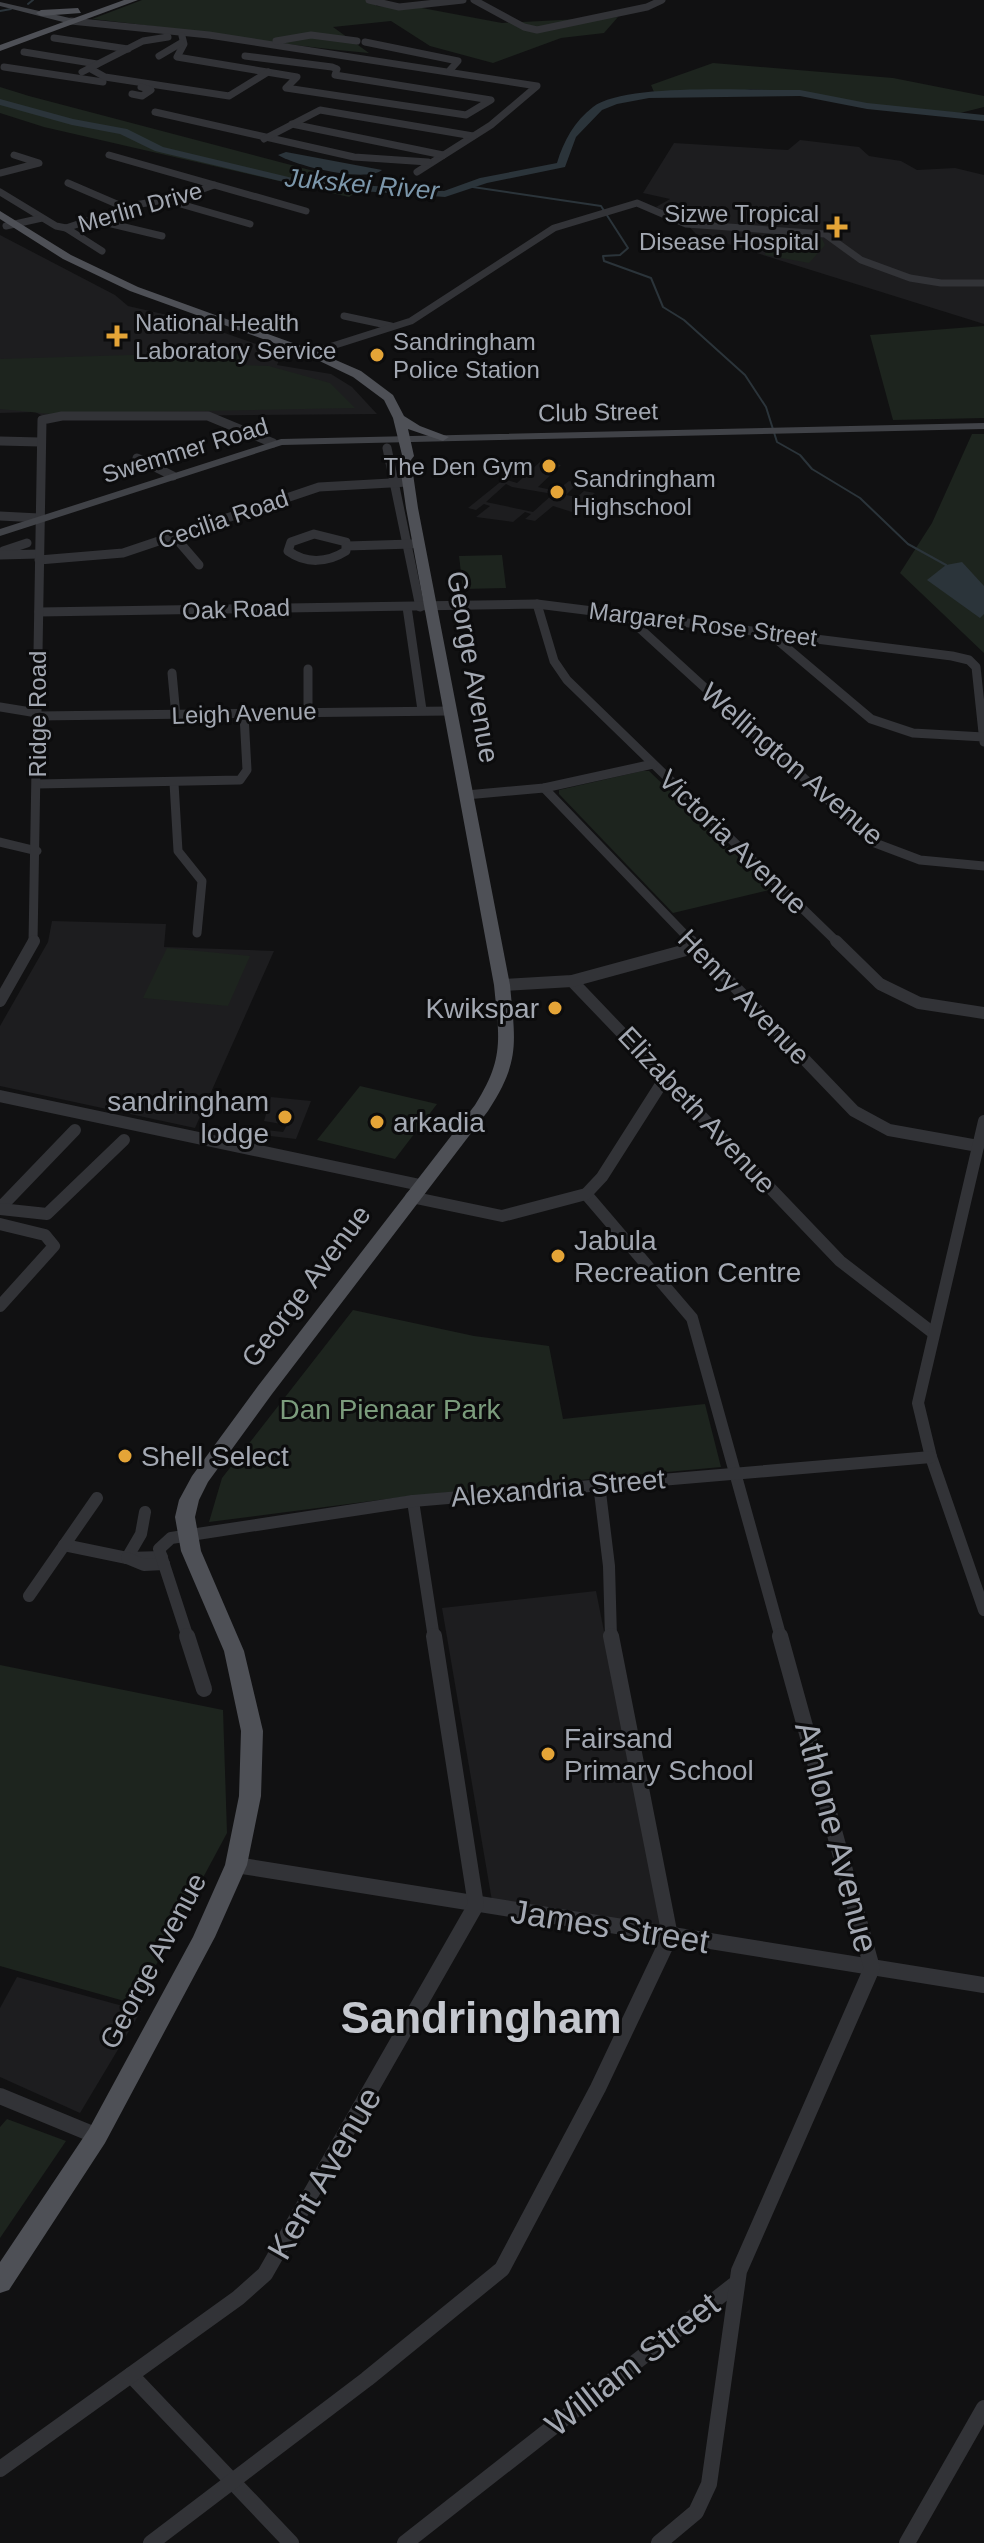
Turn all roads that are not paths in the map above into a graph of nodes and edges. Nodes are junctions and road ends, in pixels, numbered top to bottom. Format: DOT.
graph roads {
  1 [pos="112,0"];
  2 [pos="133,0"];
  3 [pos="369,0"];
  4 [pos="463,0"];
  5 [pos="474,0"];
  6 [pos="662,0"];
  7 [pos="0,4"];
  8 [pos="81,11"];
  9 [pos="41,13"];
  10 [pos="59,22"];
  11 [pos="79,23"];
  12 [pos="179,35"];
  13 [pos="0,38"];
  14 [pos="54,38"];
  15 [pos="269,43"];
  16 [pos="0,48"];
  17 [pos="128,49"];
  18 [pos="24,52"];
  19 [pos="159,56"];
  20 [pos="245,56"];
  21 [pos="254,56"];
  22 [pos="97,64"];
  23 [pos="4,67"];
  24 [pos="89,68"];
  25 [pos="450,70"];
  26 [pos="268,72"];
  27 [pos="72,77"];
  28 [pos="501,78"];
  29 [pos="132,94"];
  30 [pos="476,95"];
  31 [pos="155,112"];
  32 [pos="292,124"];
  33 [pos="473,136"];
  34 [pos="264,139"];
  35 [pos="14,155"];
  36 [pos="109,155"];
  37 [pos="443,155"];
  38 [pos="428,162"];
  39 [pos="417,172"];
  40 [pos="0,173"];
  41 [pos="68,183"];
  42 [pos="214,185"];
  43 [pos="0,192"];
  44 [pos="167,200"];
  45 [pos="126,208"];
  46 [pos="306,211"];
  47 [pos="41,216"];
  48 [pos="95,220"];
  49 [pos="6,222"];
  50 [pos="250,224"];
  51 [pos="66,228"];
  52 [pos="162,236"];
  53 [pos="102,251"];
  54 [pos="984,283"];
  55 [pos="344,316"];
  56 [pos="394,326"];
  57 [pos="307,354"];
  58 [pos="399,418"];
  59 [pos="984,426"];
  60 [pos="440,437"];
  61 [pos="0,441"];
  62 [pos="40,442"];
  63 [pos="273,443"];
  64 [pos="400,446"];
  65 [pos="137,458"];
  66 [pos="173,476"];
  67 [pos="401,482"];
  68 [pos="0,516"];
  69 [pos="39,519"];
  70 [pos="0,533"];
  71 [pos="174,536"];
  72 [pos="27,543"];
  73 [pos="413,544"];
  74 [pos="347,546"];
  75 [pos="0,554"];
  76 [pos="39,557"];
  77 [pos="199,565"];
  78 [pos="537,604"];
  79 [pos="407,607"];
  80 [pos="426,607"];
  81 [pos="39,612"];
  82 [pos="624,614"];
  83 [pos="768,632"];
  84 [pos="308,669"];
  85 [pos="172,673"];
  86 [pos="0,707"];
  87 [pos="422,710"];
  88 [pos="308,711"];
  89 [pos="450,711"];
  90 [pos="37,715"];
  91 [pos="244,715"];
  92 [pos="176,716"];
  93 [pos="984,740"];
  94 [pos="653,764"];
  95 [pos="174,783"];
  96 [pos="37,784"];
  97 [pos="544,788"];
  98 [pos="466,795"];
  99 [pos="0,842"];
  100 [pos="37,851"];
  101 [pos="984,866"];
  102 [pos="197,933"];
  103 [pos="697,947"];
  104 [pos="572,981"];
  105 [pos="502,985"];
  106 [pos="0,1001"];
  107 [pos="984,1013"];
  108 [pos="665,1078"];
  109 [pos="0,1096"];
  110 [pos="984,1121"];
  111 [pos="75,1130"];
  112 [pos="124,1140"];
  113 [pos="978,1146"];
  114 [pos="416,1191"];
  115 [pos="586,1194"];
  116 [pos="0,1209"];
  117 [pos="0,1224"];
  118 [pos="0,1306"];
  119 [pos="932,1332"];
  120 [pos="931,1457"];
  121 [pos="738,1473"];
  122 [pos="599,1484"];
  123 [pos="97,1498"];
  124 [pos="413,1501"];
  125 [pos="145,1512"];
  126 [pos="187,1536"];
  127 [pos="64,1545"];
  128 [pos="127,1558"];
  129 [pos="163,1561"];
  130 [pos="29,1596"];
  131 [pos="984,1610"];
  132 [pos="204,1689"];
  133 [pos="236,1865"];
  134 [pos="476,1905"];
  135 [pos="670,1936"];
  136 [pos="872,1968"];
  137 [pos="984,1985"];
  138 [pos="0,2096"];
  139 [pos="96,2131"];
  140 [pos="0,2265"];
  141 [pos="0,2283"];
  142 [pos="734,2285"];
  143 [pos="131,2375"];
  144 [pos="984,2408"];
  145 [pos="0,2469"];
  146 [pos="233,2482"];
  147 [pos="914,2541"];
  148 [pos="151,2543"];
  149 [pos="291,2543"];
  150 [pos="405,2543"];
  151 [pos="659,2543"];
  1 -- 8 [label="main road"];
  2 -- 11 [label="main road"];
  3 -- 4 [label="street"];
  5 -- 6 [label="street"];
  7 -- 9 [label="main road"];
  8 -- 9 [label="main road"];
  8 -- 10 [label="main road"];
  9 -- 10 [label="main road"];
  10 -- 11 [label="main road"];
  10 -- 13 [label="main road"];
  10 -- 16 [label="main road"];
  11 -- 12 [label="street"];
  12 -- 15 [label="street"];
  12 -- 17 [label="street"];
  12 -- 19 [label="street"];
  12 -- 26 [label="street"];
  14 -- 17 [label="street"];
  15 -- 21 [label="street"];
  15 -- 25 [label="street"];
  15 -- 25 [label="street"];
  17 -- 22 [label="street"];
  18 -- 22 [label="street"];
  20 -- 21 [label="street"];
  21 -- 30 [label="street"];
  22 -- 24 [label="street"];
  23 -- 27 [label="street"];
  24 -- 26 [label="street"];
  24 -- 27 [label="street"];
  25 -- 28 [label="street"];
  26 -- 30 [label="street"];
  27 -- 29 [label="street"];
  28 -- 30 [label="street"];
  28 -- 33 [label="street"];
  31 -- 34 [label="street"];
  32 -- 33 [label="street"];
  32 -- 34 [label="street"];
  32 -- 37 [label="street"];
  33 -- 37 [label="street"];
  34 -- 38 [label="street"];
  35 -- 40 [label="street"];
  36 -- 42 [label="street"];
  37 -- 38 [label="street"];
  38 -- 39 [label="street"];
  41 -- 45 [label="street"];
  42 -- 44 [label="street, Merlin Drive"];
  42 -- 46 [label="street"];
  43 -- 47 [label="street"];
  44 -- 45 [label="street, Merlin Drive"];
  44 -- 50 [label="street"];
  45 -- 48 [label="street, Merlin Drive"];
  47 -- 49 [label="street"];
  47 -- 51 [label="street"];
  48 -- 51 [label="street, Merlin Drive"];
  48 -- 52 [label="street"];
  49 -- 57 [label="main road"];
  51 -- 53 [label="street"];
  54 -- 56 [label="street"];
  55 -- 56 [label="street"];
  56 -- 57 [label="street"];
  57 -- 58 [label="main road"];
  57 -- 64 [label="main road"];
  58 -- 60 [label="main road"];
  58 -- 64 [label="main road"];
  59 -- 60 [label="main road, Club Street"];
  60 -- 64 [label="main road"];
  61 -- 62 [label="street"];
  62 -- 63 [label="street, Ridge Road"];
  62 -- 69 [label="street, Ridge Road"];
  63 -- 64 [label="main road, Swemmer Road"];
  63 -- 66 [label="main road, Swemmer Road"];
  64 -- 67 [label="main road, George Avenue"];
  65 -- 66 [label="street"];
  66 -- 69 [label="main road, Swemmer Road"];
  67 -- 71 [label="street, Cecilia Road"];
  67 -- 73 [label="main road, George Avenue"];
  68 -- 69 [label="street, Swemmer Road"];
  69 -- 70 [label="main road"];
  69 -- 76 [label="street, Ridge Road"];
  71 -- 76 [label="street, Cecilia Road"];
  71 -- 77 [label="street"];
  72 -- 75 [label="street"];
  73 -- 74 [label="street"];
  73 -- 80 [label="main road, George Avenue"];
  74 -- 74 [label="street"];
  75 -- 76 [label="street, Cecilia Road"];
  76 -- 81 [label="street, Ridge Road"];
  78 -- 80 [label="street, Margaret Rose Street"];
  78 -- 82 [label="street, Margaret Rose Street"];
  78 -- 94 [label="street, Victoria Avenue"];
  79 -- 80 [label="street, Oak Road"];
  79 -- 81 [label="street, Oak Road"];
  79 -- 87 [label="street, George Avenue"];
  80 -- 89 [label="main road, George Avenue"];
  81 -- 90 [label="street, Ridge Road"];
  82 -- 83 [label="street, Margaret Rose Street"];
  82 -- 101 [label="street, Wellington Avenue"];
  83 -- 93 [label="street"];
  83 -- 93 [label="street, Margaret Rose Street"];
  84 -- 88 [label="street"];
  85 -- 92 [label="street"];
  86 -- 90 [label="street, Leigh Avenue"];
  87 -- 88 [label="street, Leigh Avenue"];
  87 -- 89 [label="street, Leigh Avenue"];
  88 -- 91 [label="street, Leigh Avenue"];
  89 -- 98 [label="main road, George Avenue"];
  90 -- 92 [label="street, Leigh Avenue"];
  90 -- 96 [label="street, Ridge Road"];
  91 -- 92 [label="street, Leigh Avenue"];
  91 -- 95 [label="street"];
  94 -- 97 [label="street"];
  94 -- 107 [label="street, Victoria Avenue"];
  95 -- 96 [label="street"];
  95 -- 102 [label="street"];
  96 -- 100 [label="street, Ridge Road"];
  97 -- 98 [label="street"];
  97 -- 103 [label="street, Henry Avenue"];
  98 -- 105 [label="main road, George Avenue"];
  99 -- 100 [label="street"];
  100 -- 106 [label="street, Ridge Road"];
  103 -- 104 [label="street"];
  103 -- 113 [label="street, Henry Avenue"];
  104 -- 105 [label="street"];
  104 -- 108 [label="street, Elizabeth Avenue"];
  105 -- 114 [label="main road, George Avenue"];
  108 -- 115 [label="street"];
  108 -- 119 [label="street, Elizabeth Avenue"];
  109 -- 114 [label="street"];
  110 -- 113 [label="street"];
  111 -- 116 [label="street"];
  112 -- 116 [label="street"];
  113 -- 119 [label="street"];
  114 -- 115 [label="street"];
  114 -- 126 [label="main road, George Avenue"];
  115 -- 121 [label="street, Athlone Avenue"];
  117 -- 118 [label="street"];
  119 -- 120 [label="street"];
  120 -- 121 [label="street, Alexandria Street"];
  120 -- 131 [label="street"];
  121 -- 122 [label="street, Alexandria Street"];
  121 -- 136 [label="street, Athlone Avenue"];
  122 -- 124 [label="street, Alexandria Street"];
  122 -- 135 [label="street"];
  123 -- 127 [label="street"];
  124 -- 126 [label="street, Alexandria Street"];
  124 -- 134 [label="street"];
  125 -- 128 [label="street"];
  126 -- 129 [label="street"];
  126 -- 133 [label="main road, George Avenue"];
  127 -- 128 [label="street"];
  127 -- 130 [label="street"];
  128 -- 129 [label="street"];
  129 -- 132 [label="street"];
  133 -- 134 [label="street, James Street"];
  133 -- 139 [label="main road, George Avenue"];
  134 -- 135 [label="street, James Street"];
  134 -- 143 [label="street, Kent Avenue"];
  135 -- 136 [label="street, James Street"];
  135 -- 146 [label="street"];
  136 -- 137 [label="street, James Street"];
  136 -- 142 [label="street, Athlone Avenue"];
  138 -- 139 [label="street"];
  139 -- 140 [label="main road, George Avenue"];
  139 -- 141 [label="main road, George Avenue"];
  142 -- 150 [label="street, William Street"];
  142 -- 151 [label="street, Athlone Avenue"];
  143 -- 145 [label="street, Kent Avenue"];
  143 -- 146 [label="street"];
  144 -- 147 [label="street"];
  146 -- 148 [label="street"];
  146 -- 149 [label="street"];
}
